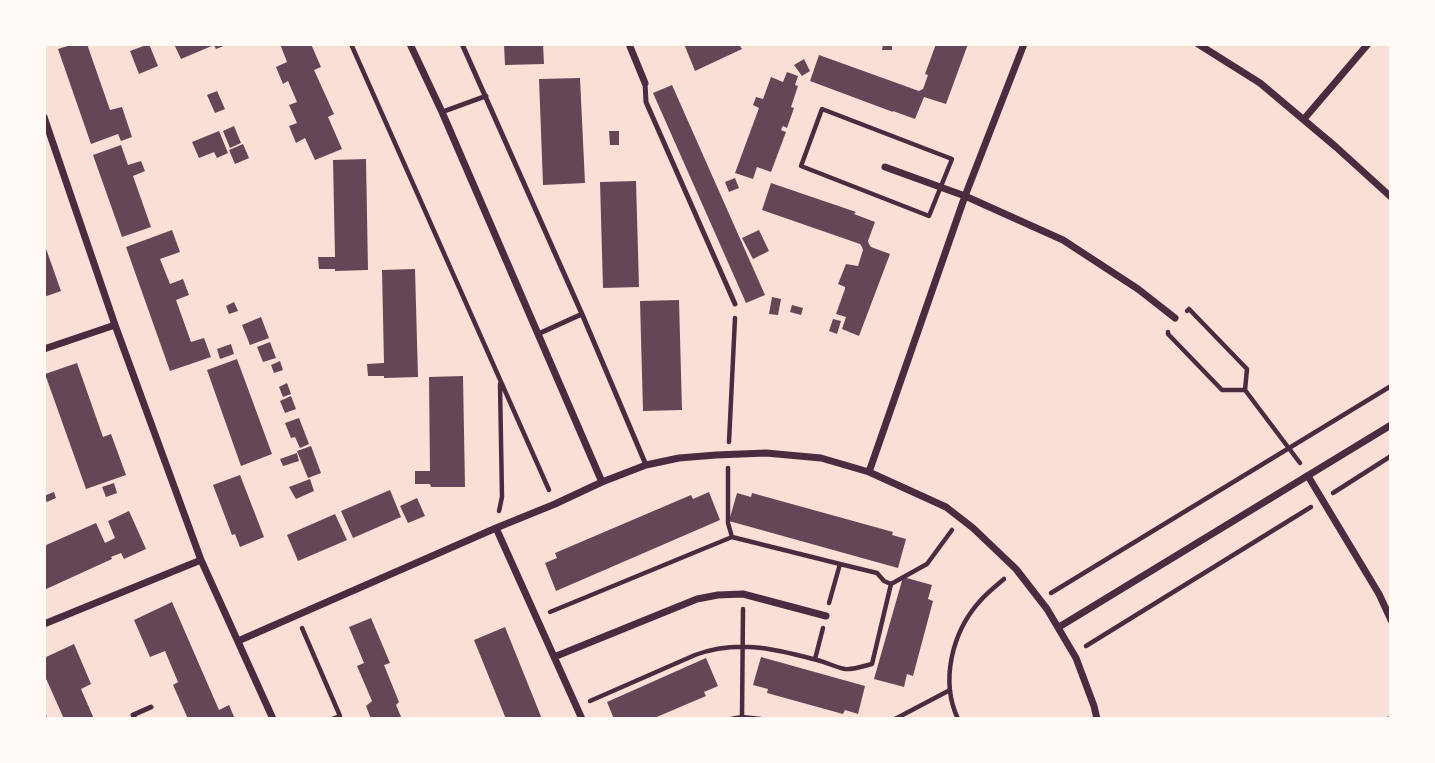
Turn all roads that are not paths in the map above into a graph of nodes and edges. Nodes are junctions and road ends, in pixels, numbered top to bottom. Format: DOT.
graph roads {
  1 [pos="410,44"];
  2 [pos="462,44"];
  3 [pos="629,44"];
  4 [pos="1024,44"];
  5 [pos="1198,44"];
  6 [pos="1368,44"];
  7 [pos="645,83"];
  8 [pos="486,96"];
  9 [pos="442,112"];
  10 [pos="44,117"];
  11 [pos="1304,120"];
  12 [pos="885,167"];
  13 [pos="965,196"];
  14 [pos="1391,197"];
  15 [pos="735,304"];
  16 [pos="582,314"];
  17 [pos="1175,318"];
  18 [pos="116,325"];
  19 [pos="538,334"];
  20 [pos="44,349"];
  21 [pos="1391,425"];
  22 [pos="646,465"];
  23 [pos="869,472"];
  24 [pos="1308,475"];
  25 [pos="601,482"];
  26 [pos="496,528"];
  27 [pos="201,560"];
  28 [pos="826,616"];
  29 [pos="1391,620"];
  30 [pos="44,624"];
  31 [pos="1059,627"];
  32 [pos="238,641"];
  33 [pos="554,657"];
  34 [pos="151,707"];
  35 [pos="135,719"];
  36 [pos="272,719"];
  37 [pos="582,719"];
  38 [pos="1097,719"];
  1 -- 9 [label="street"];
  2 -- 8 [label="lane"];
  3 -- 7 [label="street"];
  4 -- 13 [label="street"];
  5 -- 11 [label="street"];
  6 -- 11 [label="street"];
  7 -- 15 [label="lane"];
  8 -- 9 [label="lane"];
  8 -- 16 [label="lane"];
  9 -- 19 [label="street"];
  10 -- 18 [label="street"];
  11 -- 14 [label="street"];
  12 -- 13 [label="street"];
  13 -- 17 [label="street"];
  13 -- 23 [label="street"];
  16 -- 19 [label="lane"];
  16 -- 22 [label="lane"];
  18 -- 20 [label="street"];
  18 -- 27 [label="street"];
  19 -- 25 [label="street"];
  21 -- 24 [label="street"];
  22 -- 23 [label="street"];
  22 -- 25 [label="street"];
  23 -- 31 [label="street"];
  24 -- 29 [label="street"];
  24 -- 31 [label="street"];
  25 -- 26 [label="street"];
  26 -- 32 [label="street"];
  26 -- 33 [label="street"];
  27 -- 30 [label="street"];
  27 -- 32 [label="street"];
  28 -- 33 [label="street"];
  31 -- 38 [label="street"];
  32 -- 36 [label="street"];
  33 -- 37 [label="street"];
  34 -- 35 [label="lane"];
}
